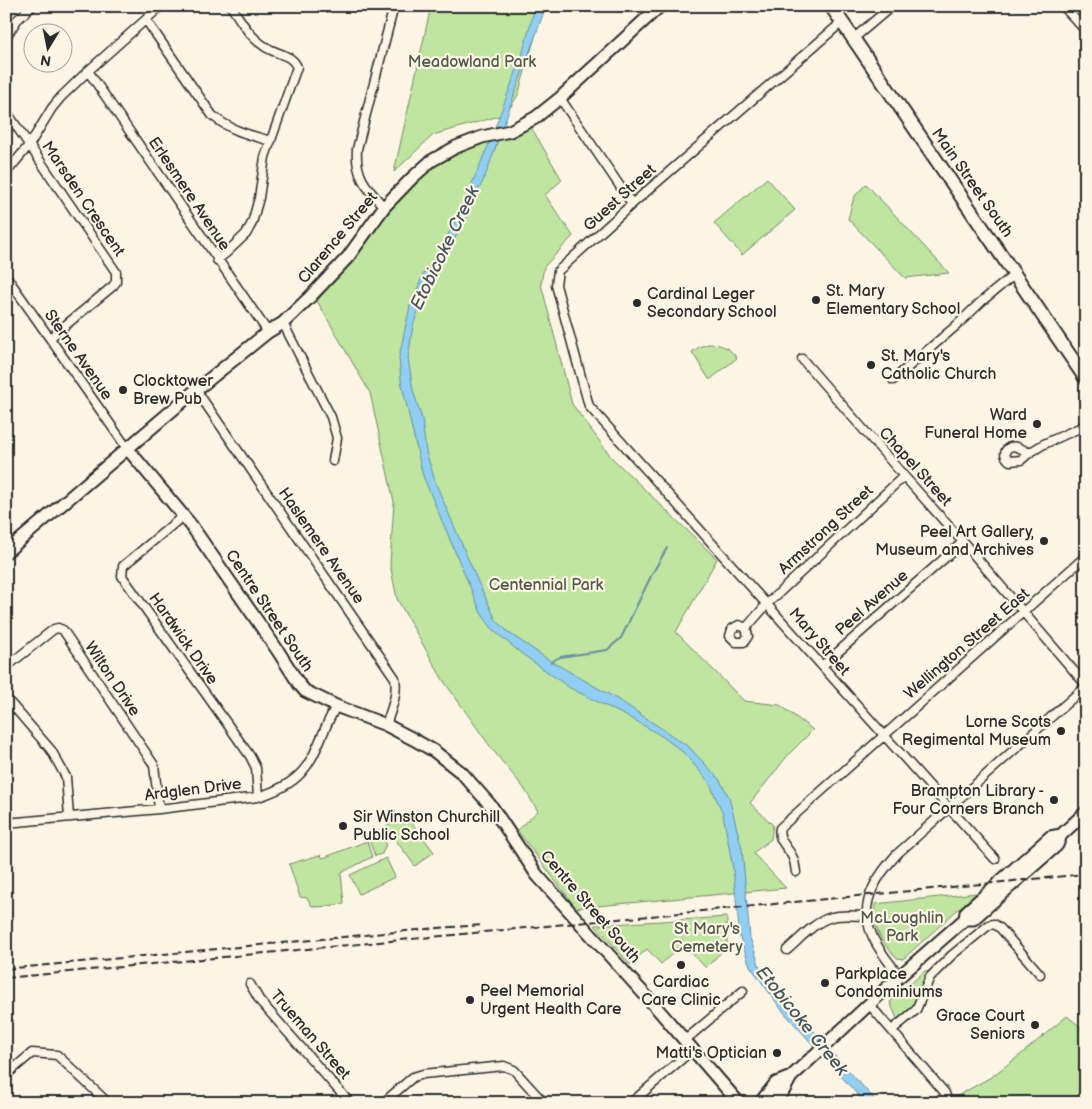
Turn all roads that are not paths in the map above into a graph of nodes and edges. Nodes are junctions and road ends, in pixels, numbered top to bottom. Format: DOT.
graph roads {
  1 [pos="32,6"];
  2 [pos="162,6"];
  3 [pos="231,6"];
  4 [pos="394,6"];
  5 [pos="660,6"];
  6 [pos="832,6"];
  7 [pos="892,6"];
  8 [pos="1064,6"];
  9 [pos="146,20"];
  10 [pos="842,22"];
  11 [pos="1086,32"];
  12 [pos="6,37"];
  13 [pos="854,39"];
  14 [pos="88,71"];
  15 [pos="560,98"];
  16 [pos="6,111"];
  17 [pos="271,141"];
  18 [pos="30,144"];
  19 [pos="6,173"];
  20 [pos="632,204"];
  21 [pos="384,207"];
  22 [pos="217,260"];
  23 [pos="1016,274"];
  24 [pos="6,276"];
  25 [pos="283,323"];
  26 [pos="268,332"];
  27 [pos="50,338"];
  28 [pos="802,359"];
  29 [pos="1086,379"];
  30 [pos="893,380"];
  31 [pos="196,390"];
  32 [pos="1086,425"];
  33 [pos="622,443"];
  34 [pos="127,448"];
  35 [pos="1029,452"];
  36 [pos="334,461"];
  37 [pos="904,476"];
  38 [pos="183,516"];
  39 [pos="963,542"];
  40 [pos="6,552"];
  41 [pos="1086,556"];
  42 [pos="767,604"];
  43 [pos="1024,612"];
  44 [pos="746,628"];
  45 [pos="822,666"];
  46 [pos="6,667"];
  47 [pos="1086,686"];
  48 [pos="6,698"];
  49 [pos="336,706"];
  50 [pos="386,725"];
  51 [pos="883,736"];
  52 [pos="258,797"];
  53 [pos="159,808"];
  54 [pos="949,809"];
  55 [pos="1086,812"];
  56 [pos="68,817"];
  57 [pos="6,823"];
  58 [pos="995,860"];
  59 [pos="796,872"];
  60 [pos="867,916"];
  61 [pos="787,950"];
  62 [pos="1040,974"];
  63 [pos="900,976"];
  64 [pos="250,984"];
  65 [pos="743,991"];
  66 [pos="869,1004"];
  67 [pos="892,1030"];
  68 [pos="688,1045"];
  69 [pos="6,1075"];
  70 [pos="791,1077"];
  71 [pos="106,1103"];
  72 [pos="350,1103"];
  73 [pos="383,1103"];
  74 [pos="544,1103"];
  75 [pos="632,1103"];
  76 [pos="739,1103"];
  77 [pos="760,1103"];
  78 [pos="774,1103"];
  79 [pos="948,1103"];
  1 -- 12 [label="street"];
  2 -- 9 [label="street"];
  3 -- 17 [label="street"];
  4 -- 21 [label="street"];
  5 -- 15 [label="street, Clarence Street"];
  6 -- 10 [label="main road, Main Street South"];
  7 -- 13 [label="street"];
  8 -- 11 [label="street"];
  9 -- 14 [label="street"];
  9 -- 17 [label="street"];
  10 -- 13 [label="main road, Main Street South"];
  10 -- 20 [label="street, Guest Street"];
  13 -- 23 [label="main road, Main Street South"];
  14 -- 18 [label="street"];
  14 -- 22 [label="street, Erlesmere Avenue"];
  15 -- 20 [label="street"];
  15 -- 21 [label="street, Clarence Street"];
  16 -- 18 [label="street, Marsden Crescent"];
  17 -- 22 [label="street"];
  18 -- 19 [label="street"];
  18 -- 27 [label="street, Marsden Crescent"];
  20 -- 33 [label="street, Guest Street"];
  21 -- 25 [label="street, Clarence Street"];
  22 -- 26 [label="street, Erlesmere Avenue"];
  23 -- 29 [label="main road, Main Street South"];
  23 -- 30 [label="street"];
  24 -- 27 [label="street, Sterne Avenue"];
  25 -- 26 [label="street, Clarence Street"];
  25 -- 36 [label="street"];
  26 -- 31 [label="street, Clarence Street"];
  27 -- 34 [label="street, Sterne Avenue"];
  28 -- 37 [label="street, Chapel Street"];
  31 -- 34 [label="street, Clarence Street"];
  31 -- 50 [label="street, Haslemere Avenue"];
  32 -- 35 [label="street"];
  33 -- 42 [label="street, Mary Street"];
  34 -- 38 [label="street, Centre Street South"];
  34 -- 40 [label="street, Clarence Street"];
  37 -- 39 [label="street, Chapel Street"];
  37 -- 42 [label="street, Armstrong Street"];
  38 -- 49 [label="street, Centre Street South"];
  38 -- 52 [label="street, Hardwick Drive"];
  39 -- 43 [label="street, Chapel Street"];
  39 -- 45 [label="street, Peel Avenue"];
  41 -- 43 [label="street, Wellington Street East"];
  42 -- 44 [label="street, Armstrong Street"];
  42 -- 45 [label="street, Mary Street"];
  43 -- 47 [label="street, Chapel Street"];
  43 -- 51 [label="street, Wellington Street East"];
  45 -- 51 [label="street, Mary Street"];
  46 -- 53 [label="street, Wilton Drive"];
  47 -- 54 [label="street"];
  48 -- 56 [label="street"];
  49 -- 50 [label="street, Centre Street South"];
  49 -- 52 [label="street, Ardglen Drive"];
  50 -- 68 [label="street, Centre Street South"];
  51 -- 54 [label="street, Mary Street"];
  51 -- 59 [label="street, Wellington Street East"];
  52 -- 53 [label="street, Ardglen Drive"];
  53 -- 56 [label="street, Ardglen Drive"];
  54 -- 58 [label="street, Mary Street"];
  54 -- 60 [label="street"];
  55 -- 63 [label="street"];
  56 -- 57 [label="street, Ardglen Drive"];
  60 -- 61 [label="street"];
  60 -- 63 [label="street"];
  62 -- 67 [label="street"];
  63 -- 66 [label="street"];
  64 -- 72 [label="street, Trueman Street"];
  65 -- 68 [label="street"];
  66 -- 67 [label="street"];
  66 -- 70 [label="street"];
  67 -- 79 [label="street"];
  68 -- 75 [label="street"];
  68 -- 76 [label="street, Centre Street South"];
  69 -- 71 [label="street"];
  70 -- 77 [label="street"];
  70 -- 78 [label="street"];
  73 -- 74 [label="street"];
}
